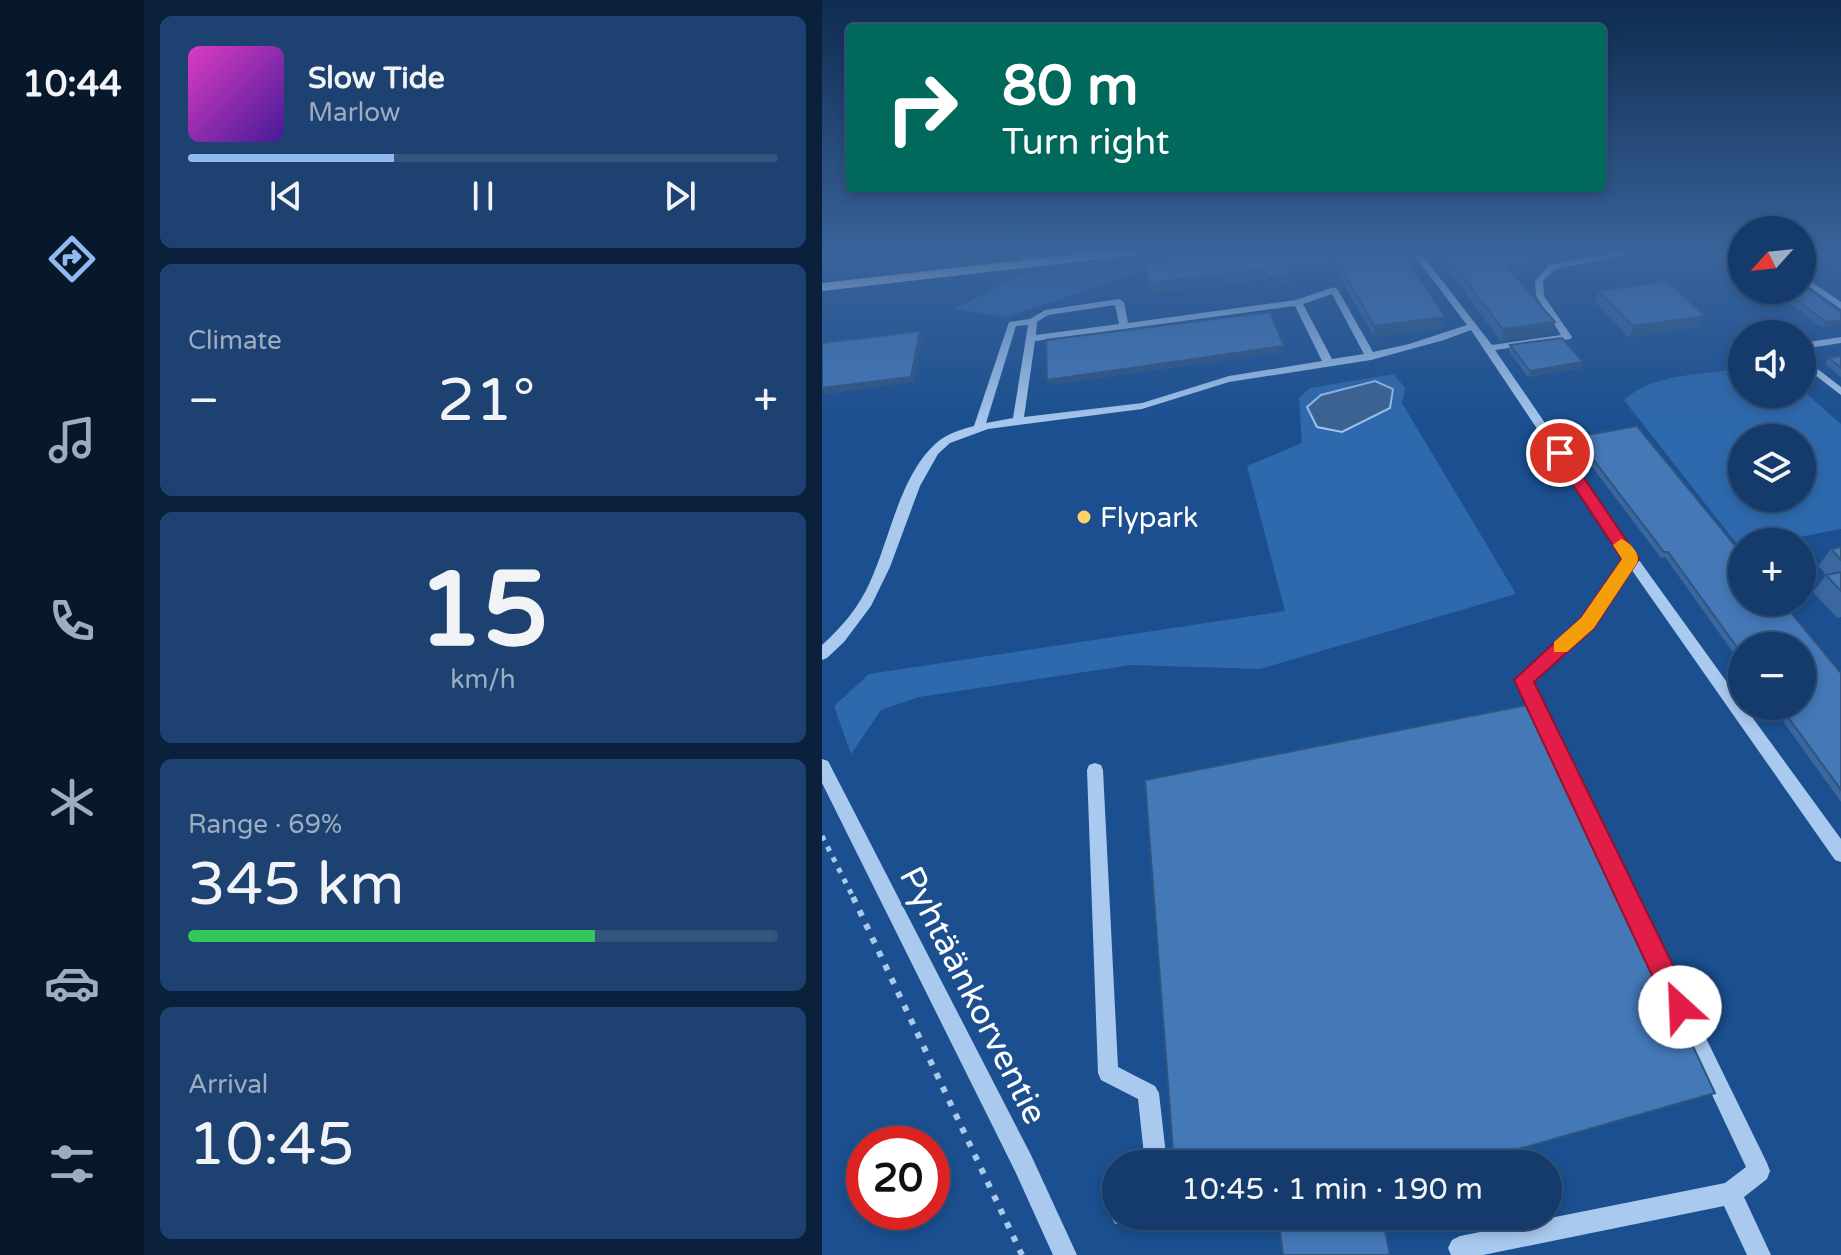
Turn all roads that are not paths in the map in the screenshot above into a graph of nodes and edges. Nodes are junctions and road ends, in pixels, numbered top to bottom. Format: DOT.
graph roads {
  1 [pos="1068,310"];
  2 [pos="1121,310"];
  3 [pos="1248,310"];
  4 [pos="1301,310"];
  5 [pos="1345,310"];
  6 [pos="1458,310"];
  7 [pos="1549,310"];
  8 [pos="1033,321"];
  9 [pos="1124,326"];
  10 [pos="1471,327"];
  11 [pos="1033,338"];
  12 [pos="1841,340"];
  13 [pos="1816,344"];
  14 [pos="1489,348"];
  15 [pos="1371,357"];
  16 [pos="1329,364"];
  17 [pos="1816,371"];
  18 [pos="1841,392"];
  19 [pos="1018,423"];
  20 [pos="979,427"];
  21 [pos="1631,559"];
  22 [pos="822,654"];
  23 [pos="822,766"];
  24 [pos="1095,770"];
  25 [pos="1841,854"];
  26 [pos="1154,1150"];
  27 [pos="1730,1193"];
  28 [pos="1460,1248"];
  29 [pos="1065,1255"];
  30 [pos="1759,1255"];
  1 -- 8 [label="street"];
  2 -- 9 [label="street"];
  3 -- 9 [label="street"];
  4 -- 16 [label="street"];
  5 -- 15 [label="street"];
  6 -- 10 [label="street"];
  7 -- 14 [label="street"];
  8 -- 11 [label="street"];
  8 -- 20 [label="street"];
  9 -- 11 [label="street"];
  10 -- 14 [label="street"];
  10 -- 15 [label="street"];
  11 -- 19 [label="street"];
  12 -- 13 [label="street"];
  14 -- 21 [label="street"];
  15 -- 16 [label="street"];
  16 -- 19 [label="street"];
  17 -- 18 [label="street"];
  19 -- 20 [label="street"];
  20 -- 22 [label="street"];
  21 -- 25 [label="street"];
  21 -- 27 [label="street"];
  23 -- 29 [label="street, Pyhtäänkorventie"];
  24 -- 26 [label="street"];
  27 -- 28 [label="street"];
  27 -- 30 [label="street"];
}
